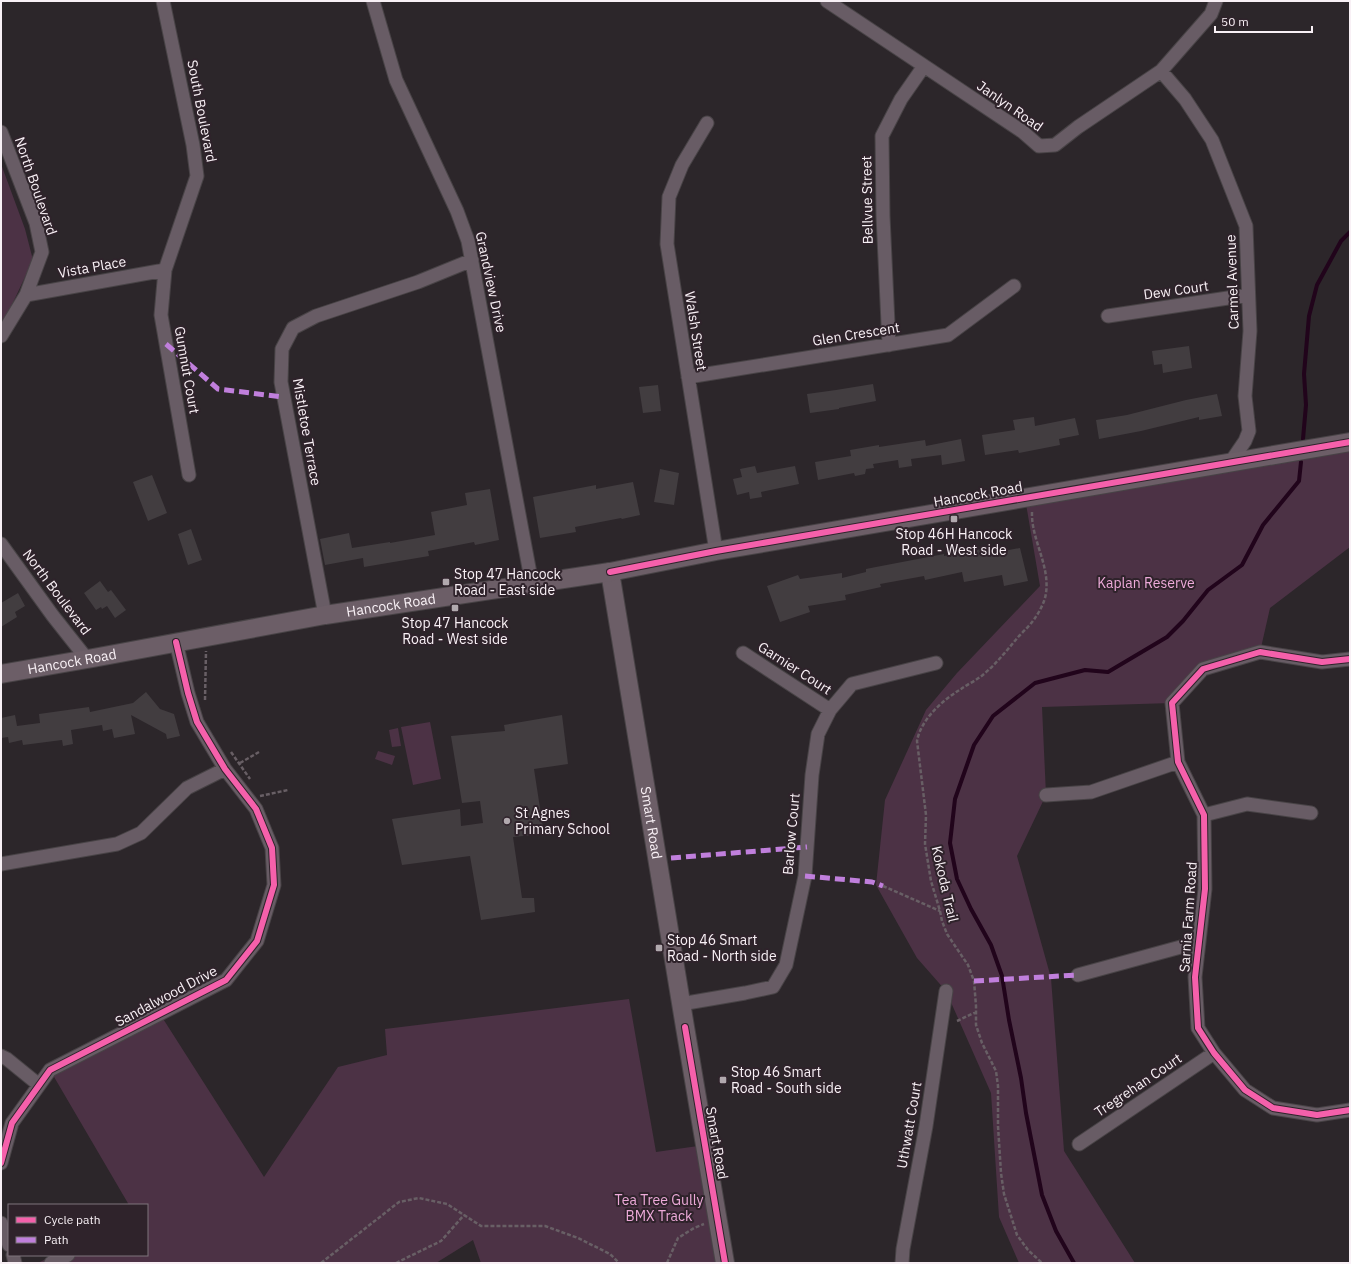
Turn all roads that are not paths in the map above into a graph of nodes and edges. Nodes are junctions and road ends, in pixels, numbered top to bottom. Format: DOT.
graph roads {
  1 [pos="164,1"];
  2 [pos="373,1"];
  3 [pos="827,1"];
  4 [pos="1216,1"];
  5 [pos="924,66"];
  6 [pos="1161,71"];
  7 [pos="707,123"];
  8 [pos="1,132"];
  9 [pos="472,260"];
  10 [pos="164,270"];
  11 [pos="1014,286"];
  12 [pos="26,295"];
  13 [pos="1248,295"];
  14 [pos="1108,316"];
  15 [pos="1,336"];
  16 [pos="889,345"];
  17 [pos="688,377"];
  18 [pos="1350,442"];
  19 [pos="1230,463"];
  20 [pos="189,475"];
  21 [pos="1,544"];
  22 [pos="716,551"];
  23 [pos="610,572"];
  24 [pos="532,584"];
  25 [pos="325,615"];
  26 [pos="176,642"];
  27 [pos="743,654"];
  28 [pos="87,659"];
  29 [pos="1350,659"];
  30 [pos="936,663"];
  31 [pos="1,674"];
  32 [pos="830,710"];
  33 [pos="1178,762"];
  34 [pos="224,769"];
  35 [pos="1046,795"];
  36 [pos="1311,813"];
  37 [pos="1204,814"];
  38 [pos="1,864"];
  39 [pos="1199,942"];
  40 [pos="1078,975"];
  41 [pos="946,991"];
  42 [pos="681,1004"];
  43 [pos="1214,1053"];
  44 [pos="1,1056"];
  45 [pos="39,1085"];
  46 [pos="1350,1110"];
  47 [pos="1079,1144"];
  48 [pos="1,1163"];
  49 [pos="1,1223"];
  50 [pos="8,1242"];
  51 [pos="66,1256"];
  52 [pos="51,1263"];
  53 [pos="725,1263"];
  54 [pos="902,1263"];
  1 -- 10 [label="street, South Boulevard"];
  2 -- 9 [label="street, Grandview Drive"];
  3 -- 5 [label="street, Janlyn Road"];
  4 -- 6 [label="street, Janlyn Road"];
  5 -- 6 [label="street, Janlyn Road"];
  5 -- 16 [label="street, Bellvue Street"];
  6 -- 13 [label="street, Carmel Avenue"];
  7 -- 17 [label="street, Walsh Street"];
  8 -- 12 [label="street, North Boulevard"];
  9 -- 24 [label="street, Grandview Drive"];
  9 -- 25 [label="street, Mistletoe Terrace"];
  10 -- 12 [label="street, Vista Place"];
  10 -- 20 [label="street, Gumnut Court"];
  11 -- 16 [label="street, Glen Crescent"];
  12 -- 15 [label="street, North Boulevard"];
  13 -- 14 [label="street, Dew Court"];
  13 -- 19 [label="street, Carmel Avenue"];
  16 -- 17 [label="street, Glen Crescent"];
  17 -- 22 [label="street, Walsh Street"];
  18 -- 19 [label="main road, Hancock Road"];
  19 -- 22 [label="main road, Hancock Road"];
  21 -- 28 [label="street, North Boulevard"];
  22 -- 23 [label="main road, Hancock Road"];
  23 -- 24 [label="main road, Hancock Road"];
  23 -- 42 [label="main road, Smart Road"];
  24 -- 25 [label="main road, Hancock Road"];
  25 -- 26 [label="main road, Hancock Road"];
  26 -- 28 [label="main road, Hancock Road"];
  26 -- 34 [label="street, Sandalwood Drive"];
  27 -- 32 [label="street, Garnier Court"];
  28 -- 31 [label="main road, Hancock Road"];
  29 -- 33 [label="street, Sarnia Farm Road"];
  30 -- 32 [label="street, Barlow Court"];
  32 -- 42 [label="street, Barlow Court"];
  33 -- 35 [label="street"];
  33 -- 37 [label="street, Sarnia Farm Road"];
  34 -- 38 [label="street"];
  34 -- 45 [label="street, Sandalwood Drive"];
  36 -- 37 [label="street"];
  37 -- 39 [label="street, Sarnia Farm Road"];
  39 -- 40 [label="street"];
  39 -- 43 [label="street, Sarnia Farm Road"];
  41 -- 54 [label="street, Uthwatt Court"];
  42 -- 53 [label="main road, Smart Road"];
  43 -- 46 [label="street, Sarnia Farm Road"];
  43 -- 47 [label="street, Tregrehan Court"];
  44 -- 45 [label="street"];
  45 -- 48 [label="street, Sandalwood Drive"];
  49 -- 50 [label="street"];
  51 -- 52 [label="street"];
}
